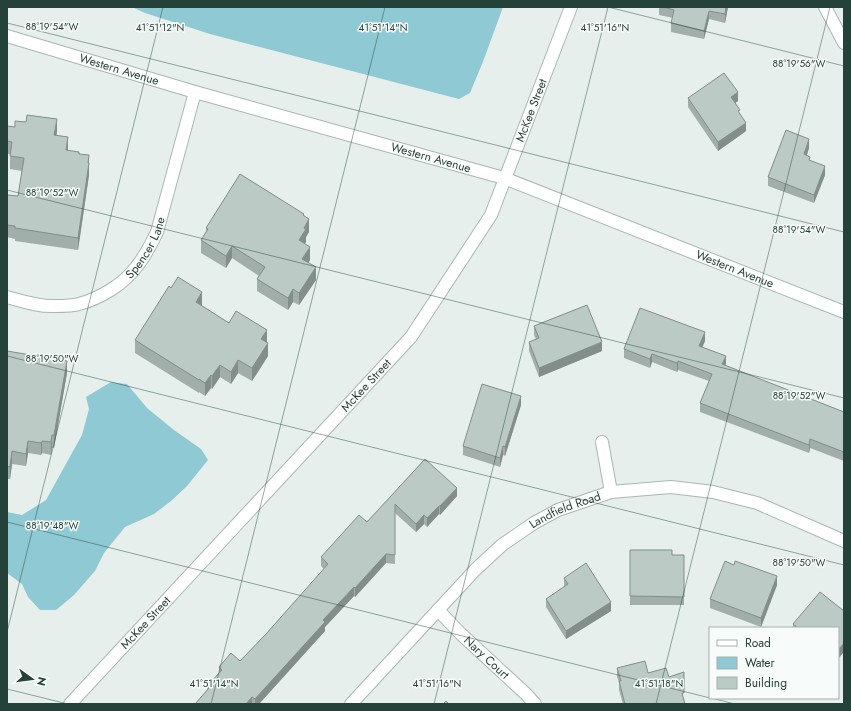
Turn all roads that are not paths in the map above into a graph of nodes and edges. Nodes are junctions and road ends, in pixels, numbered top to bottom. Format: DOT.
graph roads {
  1 [pos="571,7"];
  2 [pos="826,7"];
  3 [pos="7,36"];
  4 [pos="844,43"];
  5 [pos="196,92"];
  6 [pos="504,178"];
  7 [pos="7,297"];
  8 [pos="844,312"];
  9 [pos="602,442"];
  10 [pos="612,492"];
  11 [pos="844,541"];
  12 [pos="438,610"];
  13 [pos="70,704"];
  14 [pos="351,704"];
  15 [pos="535,704"];
  1 -- 6 [label="street, McKee Street"];
  2 -- 4 [label="street"];
  3 -- 5 [label="street, Western Avenue"];
  5 -- 6 [label="street, Western Avenue"];
  5 -- 7 [label="street, Spencer Lane"];
  6 -- 8 [label="street, Western Avenue"];
  6 -- 13 [label="street, McKee Street"];
  9 -- 10 [label="street"];
  10 -- 11 [label="street, Landfield Road"];
  10 -- 12 [label="street, Landfield Road"];
  12 -- 14 [label="street, Landfield Road"];
  12 -- 15 [label="street, Nary Court"];
}
